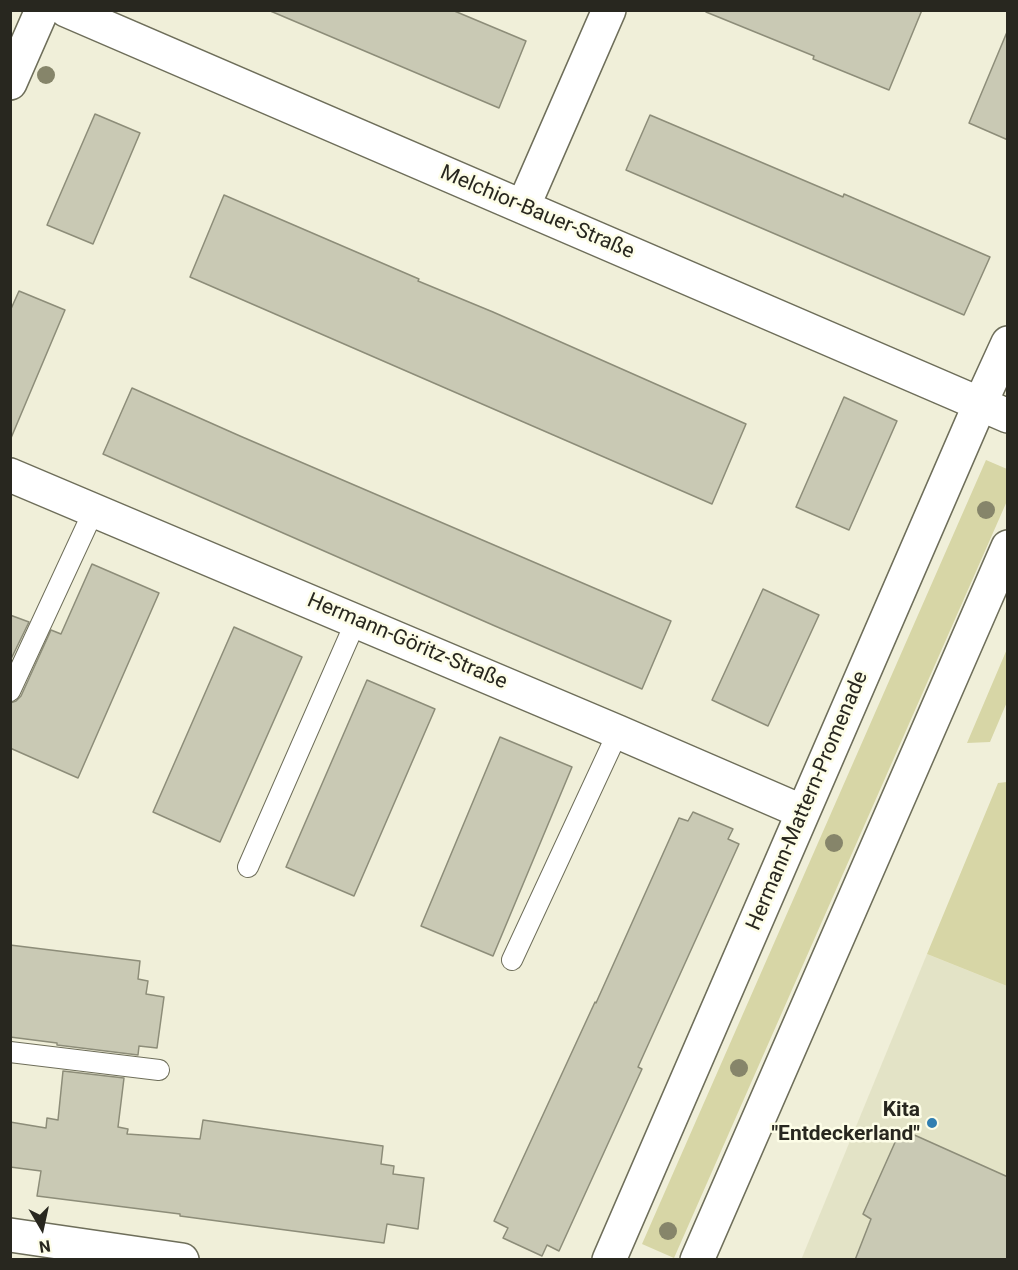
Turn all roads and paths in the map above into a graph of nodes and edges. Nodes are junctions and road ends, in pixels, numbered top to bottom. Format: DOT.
graph roads {
  1 [pos="42,10"];
  2 [pos="66,10"];
  3 [pos="609,10"];
  4 [pos="10,83"];
  5 [pos="523,207"];
  6 [pos="1008,343"];
  7 [pos="994,410"];
  8 [pos="10,475"];
  9 [pos="94,510"];
  10 [pos="1008,547"];
  11 [pos="356,621"];
  12 [pos="10,691"];
  13 [pos="618,732"];
  14 [pos="803,812"];
  15 [pos="248,867"];
  16 [pos="512,960"];
  17 [pos="10,1052"];
  18 [pos="159,1070"];
  19 [pos="10,1235"];
  20 [pos="182,1260"];
  21 [pos="609,1260"];
  22 [pos="697,1260"];
  1 -- 4 [label="street"];
  2 -- 5 [label="street, Melchior-Bauer-Straße"];
  3 -- 5 [label="street"];
  5 -- 7 [label="street, Melchior-Bauer-Straße"];
  6 -- 7 [label="street, Hermann-Mattern-Promenade"];
  7 -- 14 [label="street, Hermann-Mattern-Promenade"];
  8 -- 9 [label="street, Hermann-Göritz-Straße"];
  9 -- 11 [label="street, Hermann-Göritz-Straße"];
  9 -- 12 [label="lane"];
  10 -- 22 [label="street"];
  11 -- 13 [label="street, Hermann-Göritz-Straße"];
  11 -- 15 [label="lane"];
  13 -- 14 [label="street, Hermann-Göritz-Straße"];
  13 -- 16 [label="lane"];
  14 -- 21 [label="street, Hermann-Mattern-Promenade"];
  17 -- 18 [label="lane"];
  19 -- 20 [label="street"];
}
